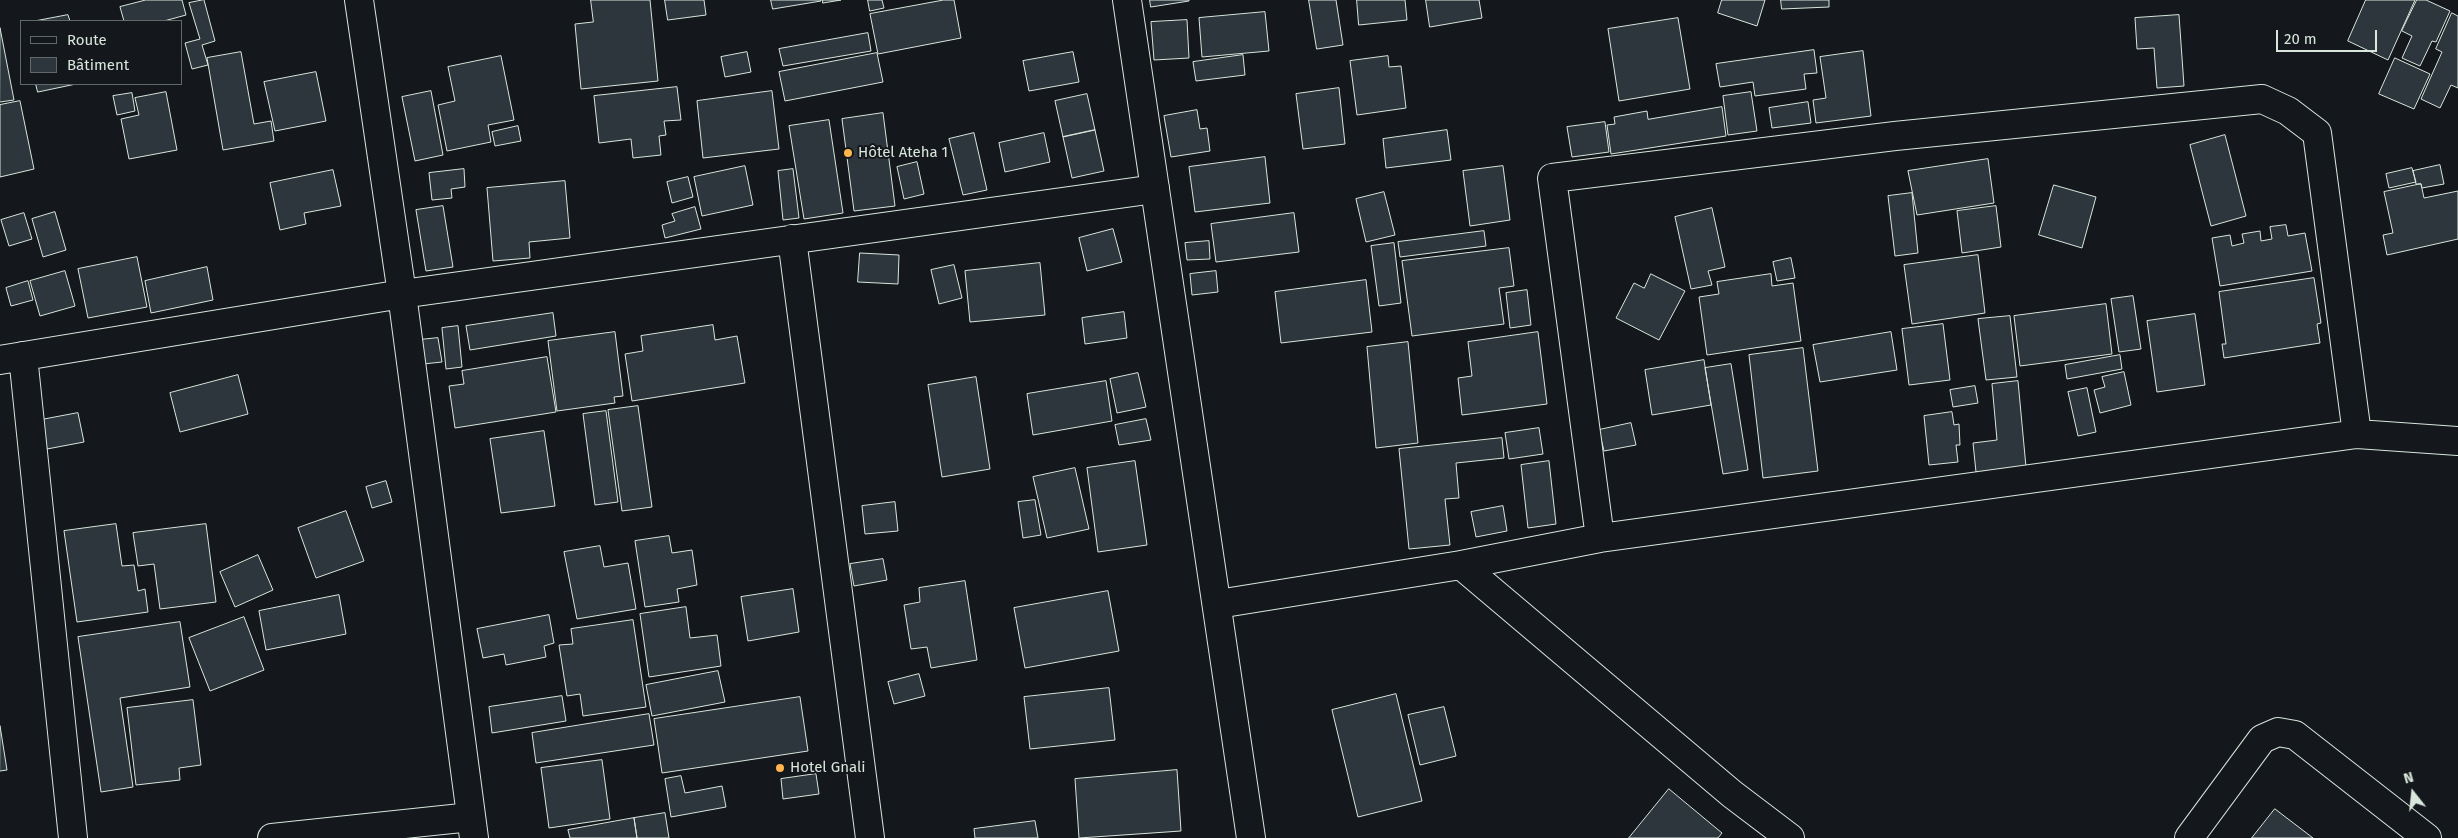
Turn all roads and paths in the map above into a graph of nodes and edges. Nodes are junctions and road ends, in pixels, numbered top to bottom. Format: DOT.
graph roads {
  1 [pos="359,0"];
  2 [pos="1127,0"];
  3 [pos="1155,189"];
  4 [pos="792,240"];
  5 [pos="402,294"];
  6 [pos="12,358"];
  7 [pos="2357,434"];
  8 [pos="2458,441"];
  9 [pos="1600,538"];
  10 [pos="1461,565"];
  11 [pos="1218,604"];
  12 [pos="473,827"];
  13 [pos="73,838"];
  14 [pos="272,838"];
  15 [pos="870,838"];
  16 [pos="1251,838"];
  17 [pos="1790,838"];
  18 [pos="2189,838"];
  19 [pos="2427,838"];
  1 -- 5 [label="street"];
  2 -- 3 [label="street"];
  3 -- 4 [label="street"];
  3 -- 11 [label="street"];
  4 -- 5 [label="street"];
  4 -- 15 [label="street"];
  5 -- 6 [label="street"];
  5 -- 12 [label="street"];
  6 -- 13 [label="street"];
  7 -- 8 [label="street"];
  7 -- 9 [label="street"];
  7 -- 9 [label="street"];
  9 -- 10 [label="street"];
  10 -- 11 [label="street"];
  10 -- 17 [label="street"];
  11 -- 16 [label="street"];
  12 -- 14 [label="street"];
  18 -- 19 [label="street"];
}
